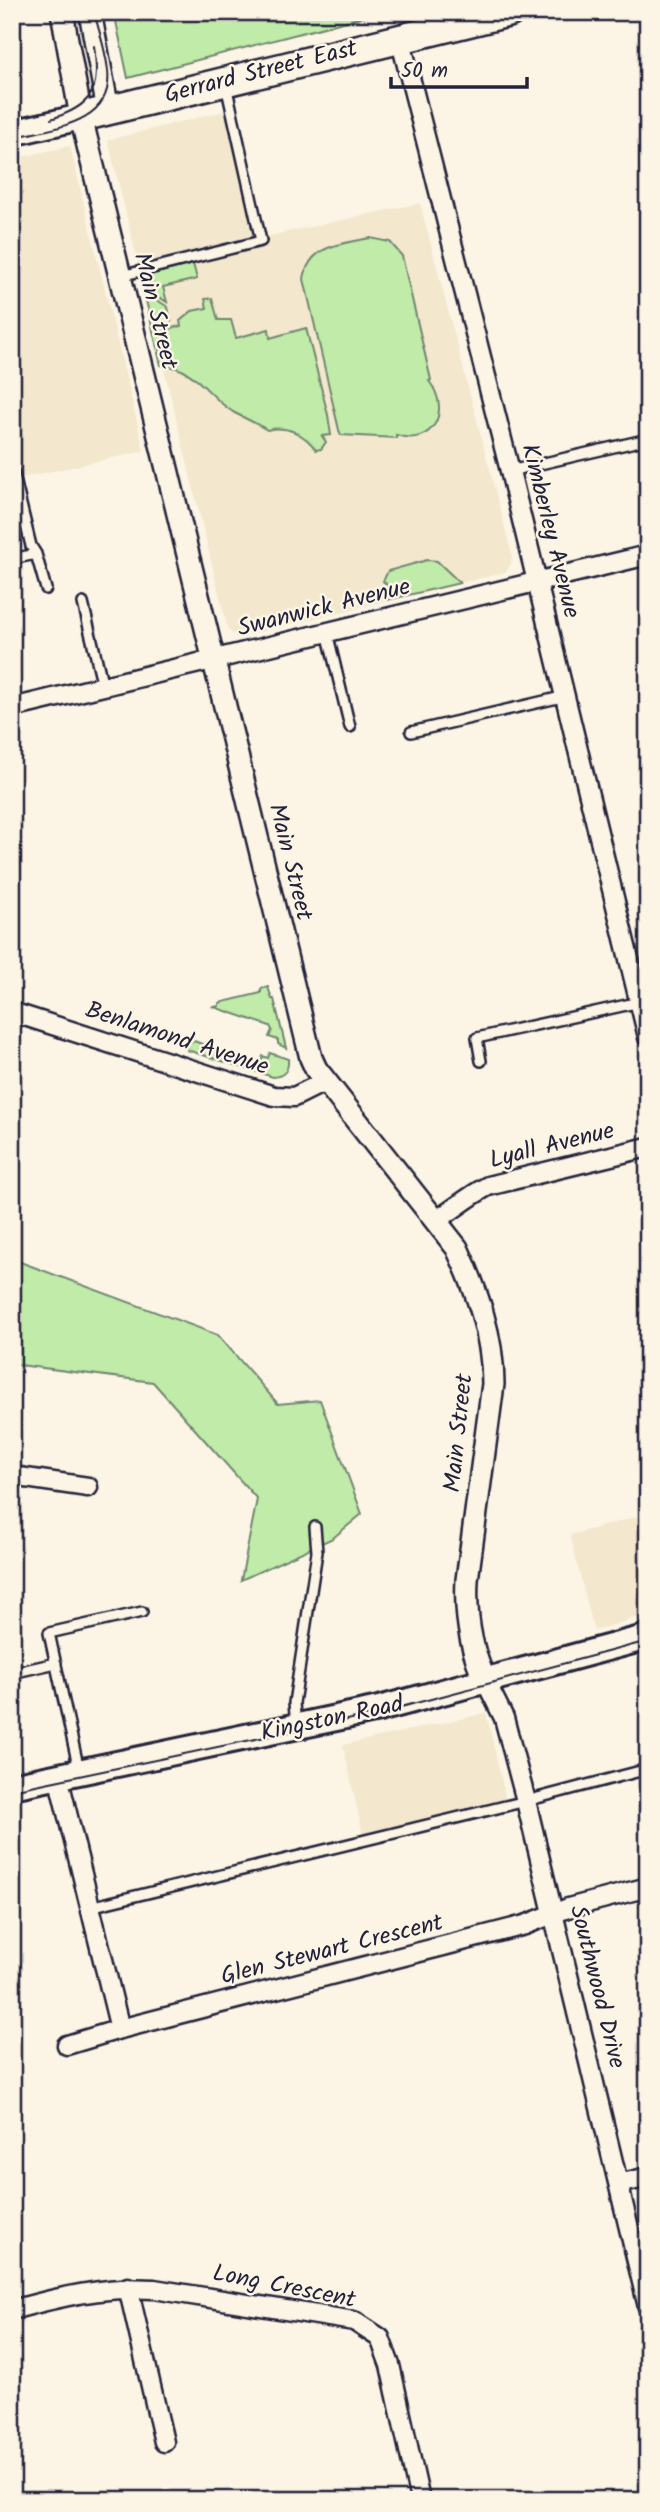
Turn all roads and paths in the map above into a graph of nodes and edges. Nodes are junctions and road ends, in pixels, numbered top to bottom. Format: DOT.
graph roads {
  1 [pos="62,12"];
  2 [pos="90,12"];
  3 [pos="510,12"];
  4 [pos="400,38"];
  5 [pos="225,82"];
  6 [pos="108,110"];
  7 [pos="81,117"];
  8 [pos="12,133"];
  9 [pos="120,277"];
  10 [pos="648,439"];
  11 [pos="12,467"];
  12 [pos="510,471"];
  13 [pos="36,554"];
  14 [pos="648,555"];
  15 [pos="12,559"];
  16 [pos="538,581"];
  17 [pos="46,589"];
  18 [pos="83,603"];
  19 [pos="327,632"];
  20 [pos="213,660"];
  21 [pos="103,686"];
  22 [pos="566,696"];
  23 [pos="12,708"];
  24 [pos="350,727"];
  25 [pos="411,732"];
  26 [pos="643,1011"];
  27 [pos="12,1012"];
  28 [pos="648,1037"];
  29 [pos="481,1060"];
  30 [pos="326,1081"];
  31 [pos="648,1147"];
  32 [pos="435,1221"];
  33 [pos="12,1476"];
  34 [pos="88,1487"];
  35 [pos="314,1527"];
  36 [pos="142,1612"];
  37 [pos="648,1637"];
  38 [pos="56,1663"];
  39 [pos="12,1673"];
  40 [pos="486,1682"];
  41 [pos="296,1728"];
  42 [pos="648,1769"];
  43 [pos="69,1774"];
  44 [pos="12,1786"];
  45 [pos="526,1801"];
  46 [pos="648,1887"];
  47 [pos="90,1907"];
  48 [pos="554,1915"];
  49 [pos="120,2029"];
  50 [pos="67,2045"];
  51 [pos="648,2177"];
  52 [pos="619,2184"];
  53 [pos="128,2287"];
  54 [pos="648,2307"];
  55 [pos="12,2310"];
  56 [pos="164,2442"];
  57 [pos="420,2500"];
  1 -- 7 [label="street, Main Street"];
  2 -- 6 [label="street"];
  3 -- 4 [label="main road, Gerrard Street East"];
  4 -- 5 [label="main road, Gerrard Street East"];
  4 -- 12 [label="street, Kimberley Avenue"];
  5 -- 6 [label="main road, Gerrard Street East"];
  5 -- 9 [label="lane"];
  6 -- 7 [label="main road, Gerrard Street East"];
  7 -- 8 [label="main road, Gerrard Street East"];
  7 -- 9 [label="street, Main Street"];
  9 -- 20 [label="street, Main Street"];
  10 -- 12 [label="lane"];
  11 -- 13 [label="lane"];
  12 -- 16 [label="street, Kimberley Avenue"];
  13 -- 15 [label="lane"];
  13 -- 17 [label="lane"];
  14 -- 16 [label="street, Swanwick Avenue"];
  16 -- 19 [label="street, Swanwick Avenue"];
  16 -- 22 [label="street, Kimberley Avenue"];
  18 -- 21 [label="lane"];
  19 -- 20 [label="street, Swanwick Avenue"];
  19 -- 24 [label="lane"];
  20 -- 21 [label="street, Swanwick Avenue"];
  20 -- 30 [label="street, Main Street"];
  21 -- 23 [label="street, Swanwick Avenue"];
  22 -- 25 [label="lane"];
  22 -- 26 [label="street, Kimberley Avenue"];
  26 -- 28 [label="street, Kimberley Avenue"];
  26 -- 29 [label="lane"];
  27 -- 30 [label="street, Benlamond Avenue"];
  30 -- 32 [label="street, Main Street"];
  31 -- 32 [label="street, Lyall Avenue"];
  32 -- 40 [label="street, Main Street"];
  33 -- 34 [label="street"];
  35 -- 41 [label="lane"];
  36 -- 38 [label="lane"];
  37 -- 40 [label="main road, Kingston Road"];
  38 -- 39 [label="lane"];
  38 -- 43 [label="lane"];
  40 -- 41 [label="main road, Kingston Road"];
  40 -- 45 [label="street, Southwood Drive"];
  41 -- 43 [label="main road, Kingston Road"];
  42 -- 45 [label="lane"];
  43 -- 44 [label="main road, Kingston Road"];
  43 -- 47 [label="street"];
  45 -- 47 [label="lane"];
  45 -- 48 [label="street, Southwood Drive"];
  46 -- 48 [label="street, Glen Stewart Crescent"];
  47 -- 49 [label="street"];
  48 -- 49 [label="street, Glen Stewart Crescent"];
  48 -- 52 [label="street, Southwood Drive"];
  49 -- 50 [label="street, Glen Stewart Crescent"];
  51 -- 52 [label="street"];
  52 -- 54 [label="street, Southwood Drive"];
  53 -- 55 [label="street, Long Crescent"];
  53 -- 56 [label="street"];
  53 -- 57 [label="street, Long Crescent"];
}
